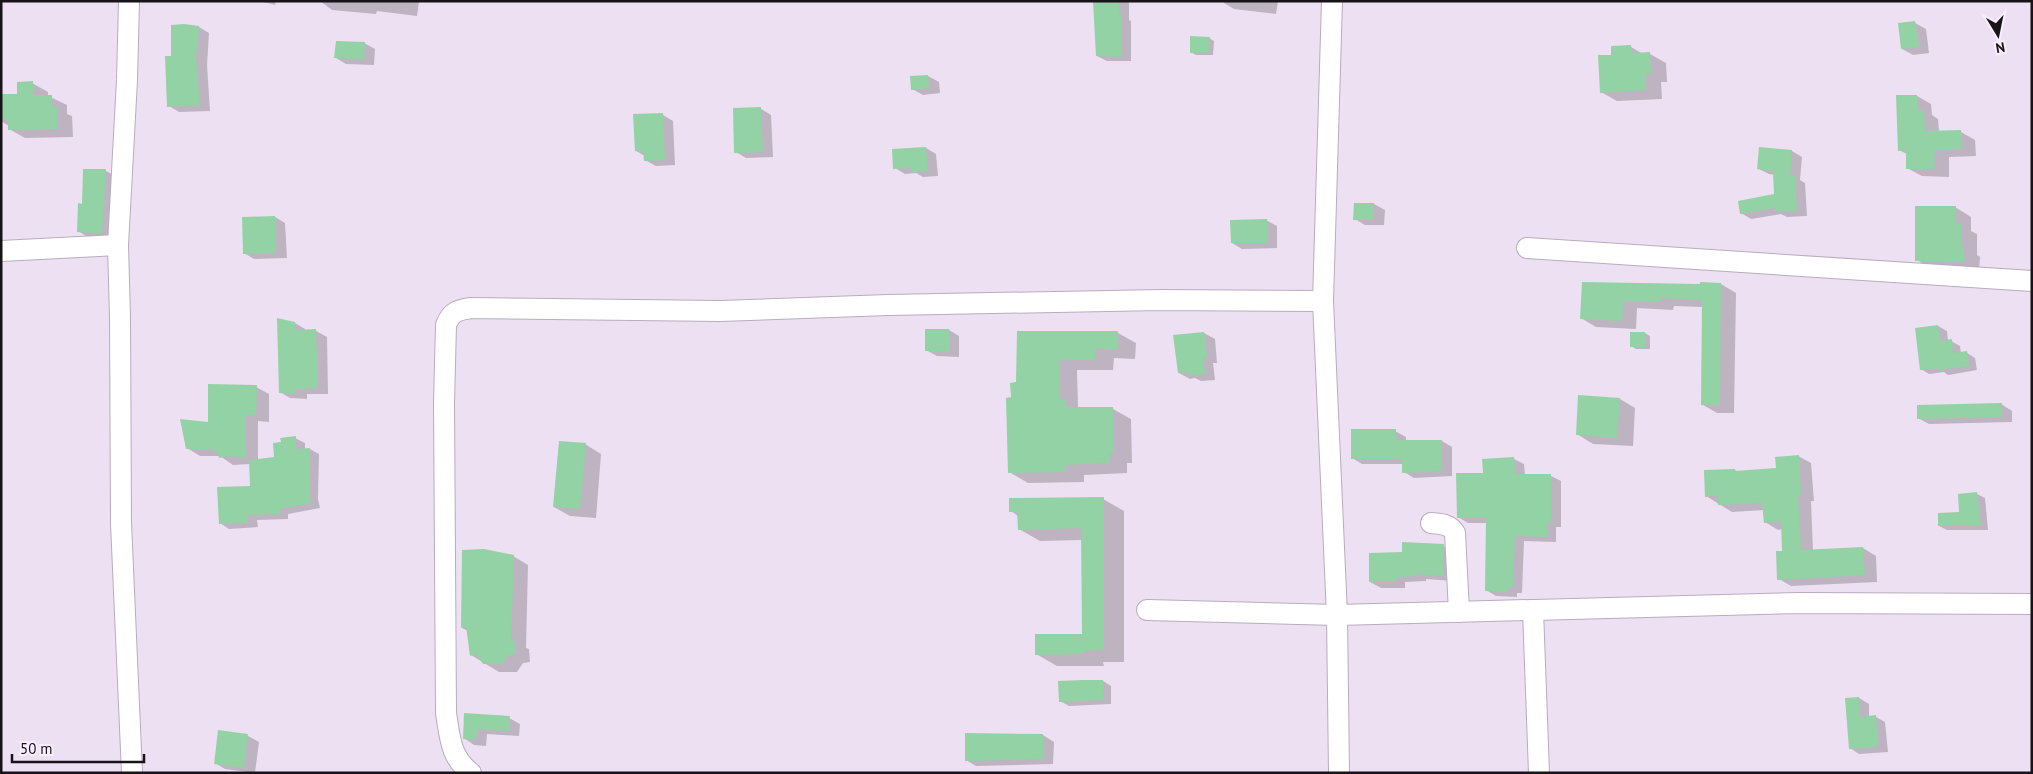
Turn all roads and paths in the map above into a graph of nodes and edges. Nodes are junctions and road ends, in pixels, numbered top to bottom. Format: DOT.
graph roads {
  1 [pos="129,1"];
  2 [pos="1332,1"];
  3 [pos="118,246"];
  4 [pos="1527,248"];
  5 [pos="1,251"];
  6 [pos="2032,281"];
  7 [pos="1324,301"];
  8 [pos="1431,523"];
  9 [pos="2032,604"];
  10 [pos="1148,610"];
  11 [pos="1533,610"];
  12 [pos="1459,612"];
  13 [pos="1337,615"];
  14 [pos="132,773"];
  15 [pos="471,773"];
  16 [pos="1339,773"];
  17 [pos="1538,773"];
  1 -- 3 [label="street"];
  2 -- 7 [label="street"];
  3 -- 5 [label="street"];
  3 -- 14 [label="street"];
  4 -- 6 [label="street"];
  7 -- 13 [label="street"];
  7 -- 15 [label="street"];
  8 -- 12 [label="street"];
  9 -- 11 [label="street"];
  10 -- 13 [label="street"];
  11 -- 12 [label="street"];
  11 -- 17 [label="street"];
  12 -- 13 [label="street"];
  13 -- 16 [label="street"];
}
